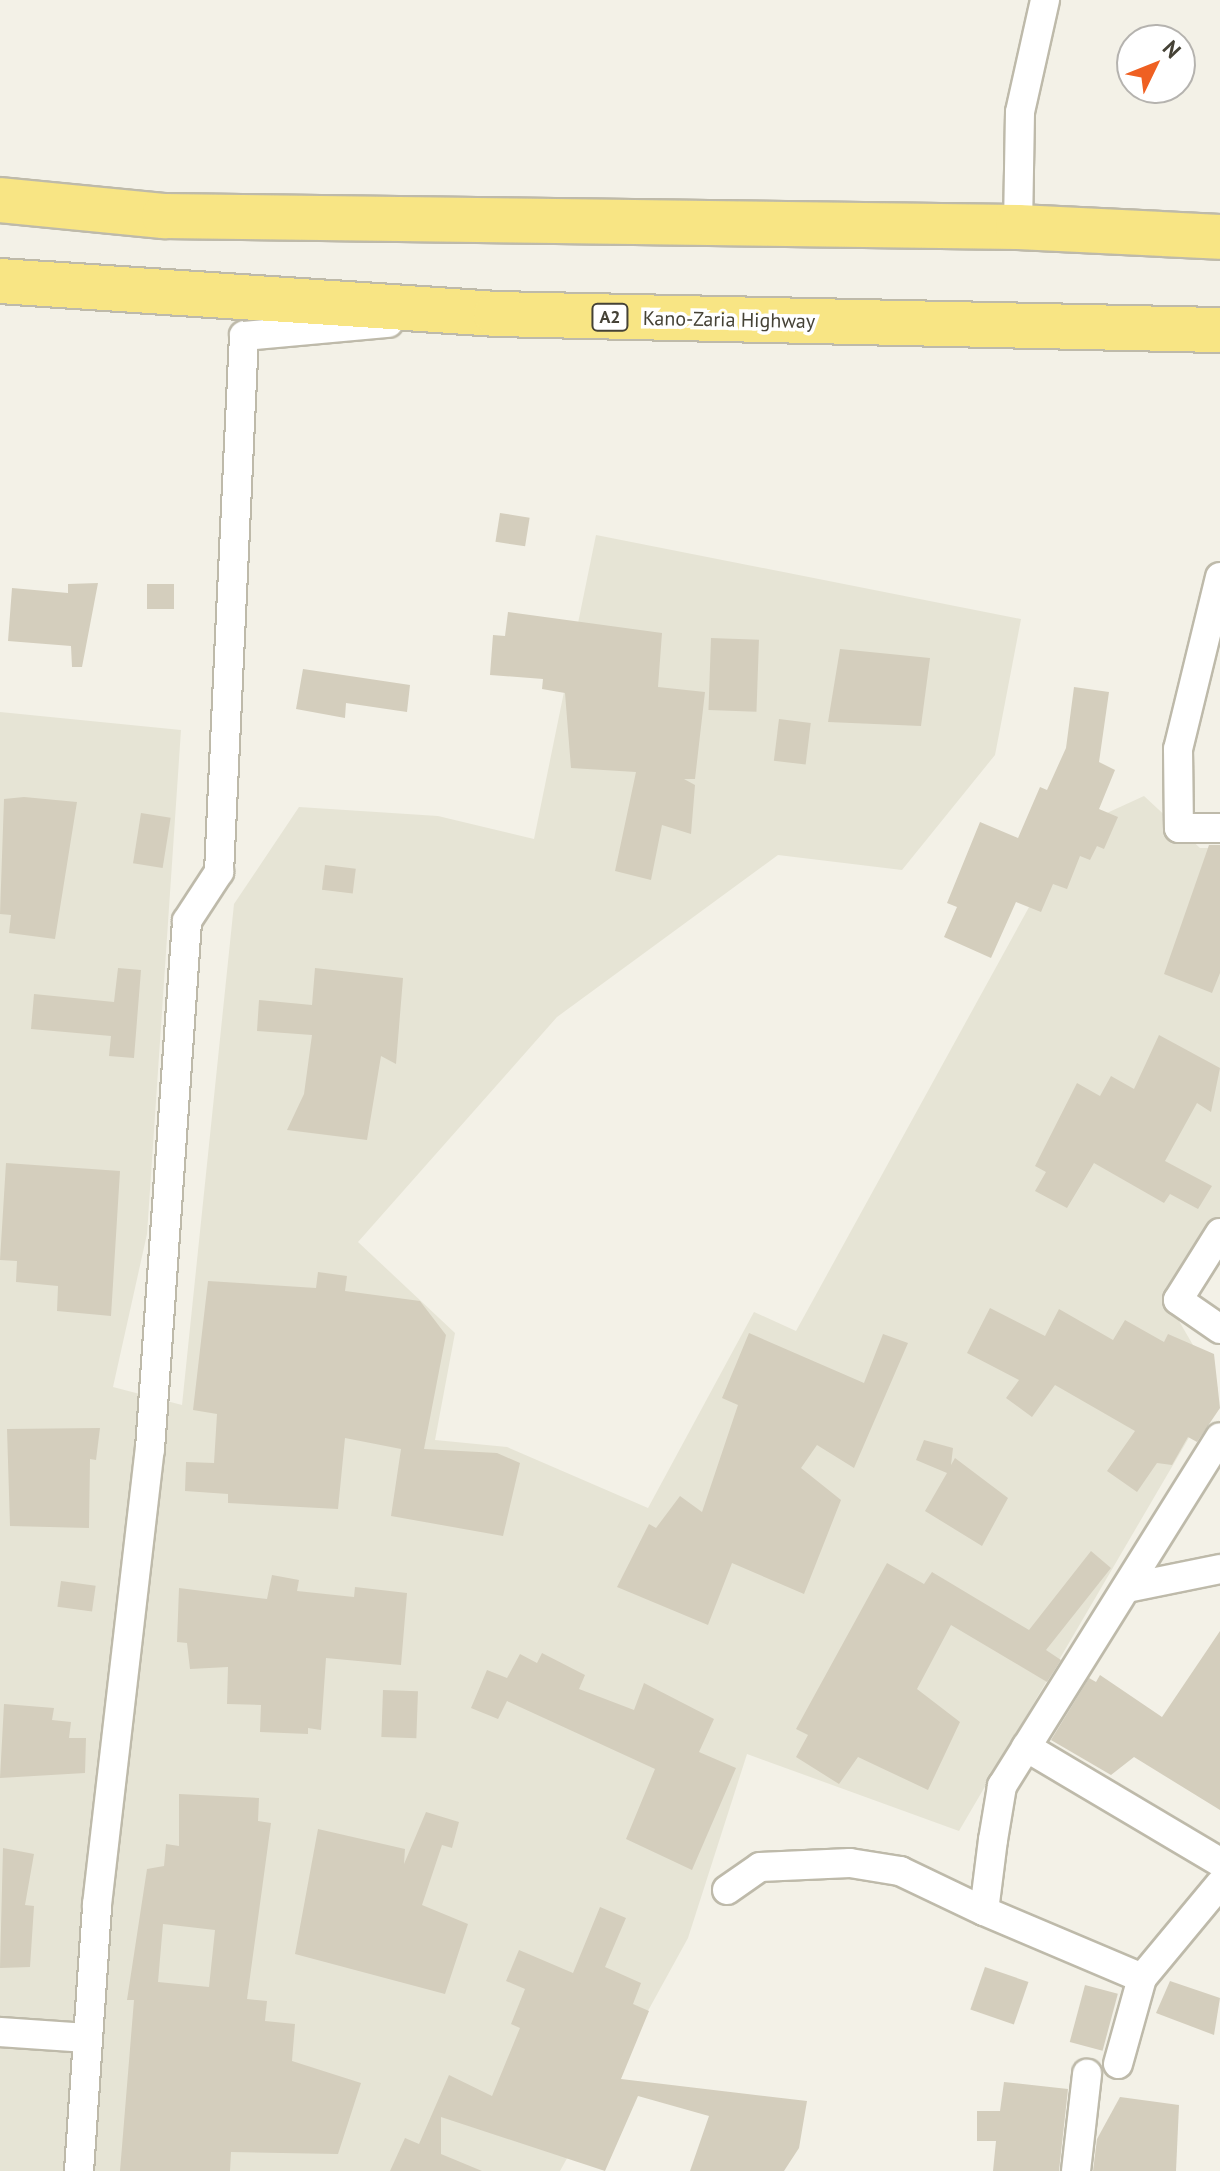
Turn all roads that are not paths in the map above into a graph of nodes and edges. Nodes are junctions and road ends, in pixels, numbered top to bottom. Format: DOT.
graph roads {
  1 [pos="1045,0"];
  2 [pos="0,200"];
  3 [pos="1018,227"];
  4 [pos="1220,237"];
  5 [pos="0,281"];
  6 [pos="496,314"];
  7 [pos="1220,330"];
  8 [pos="1220,577"];
  9 [pos="1220,828"];
  10 [pos="1220,1233"];
  11 [pos="1220,1329"];
  12 [pos="1220,1437"];
  13 [pos="1220,1569"];
  14 [pos="1127,1588"];
  15 [pos="1026,1747"];
  16 [pos="1220,1862"];
  17 [pos="1220,1884"];
  18 [pos="727,1890"];
  19 [pos="984,1911"];
  20 [pos="1142,1978"];
  21 [pos="0,2032"];
  22 [pos="88,2038"];
  23 [pos="1118,2064"];
  24 [pos="1087,2074"];
  25 [pos="79,2171"];
  26 [pos="1076,2171"];
  1 -- 3 [label="street"];
  2 -- 3 [label="highway"];
  3 -- 4 [label="highway"];
  5 -- 6 [label="highway, Kano-Zaria Highway / A2"];
  6 -- 7 [label="highway, Kano-Zaria Highway / A2"];
  6 -- 22 [label="street"];
  8 -- 9 [label="street"];
  10 -- 11 [label="street"];
  12 -- 14 [label="street"];
  13 -- 14 [label="street"];
  14 -- 15 [label="street"];
  15 -- 16 [label="street"];
  15 -- 19 [label="street"];
  17 -- 20 [label="street"];
  18 -- 19 [label="street"];
  19 -- 20 [label="street"];
  20 -- 23 [label="street"];
  21 -- 22 [label="street"];
  22 -- 25 [label="street"];
  24 -- 26 [label="street"];
}
